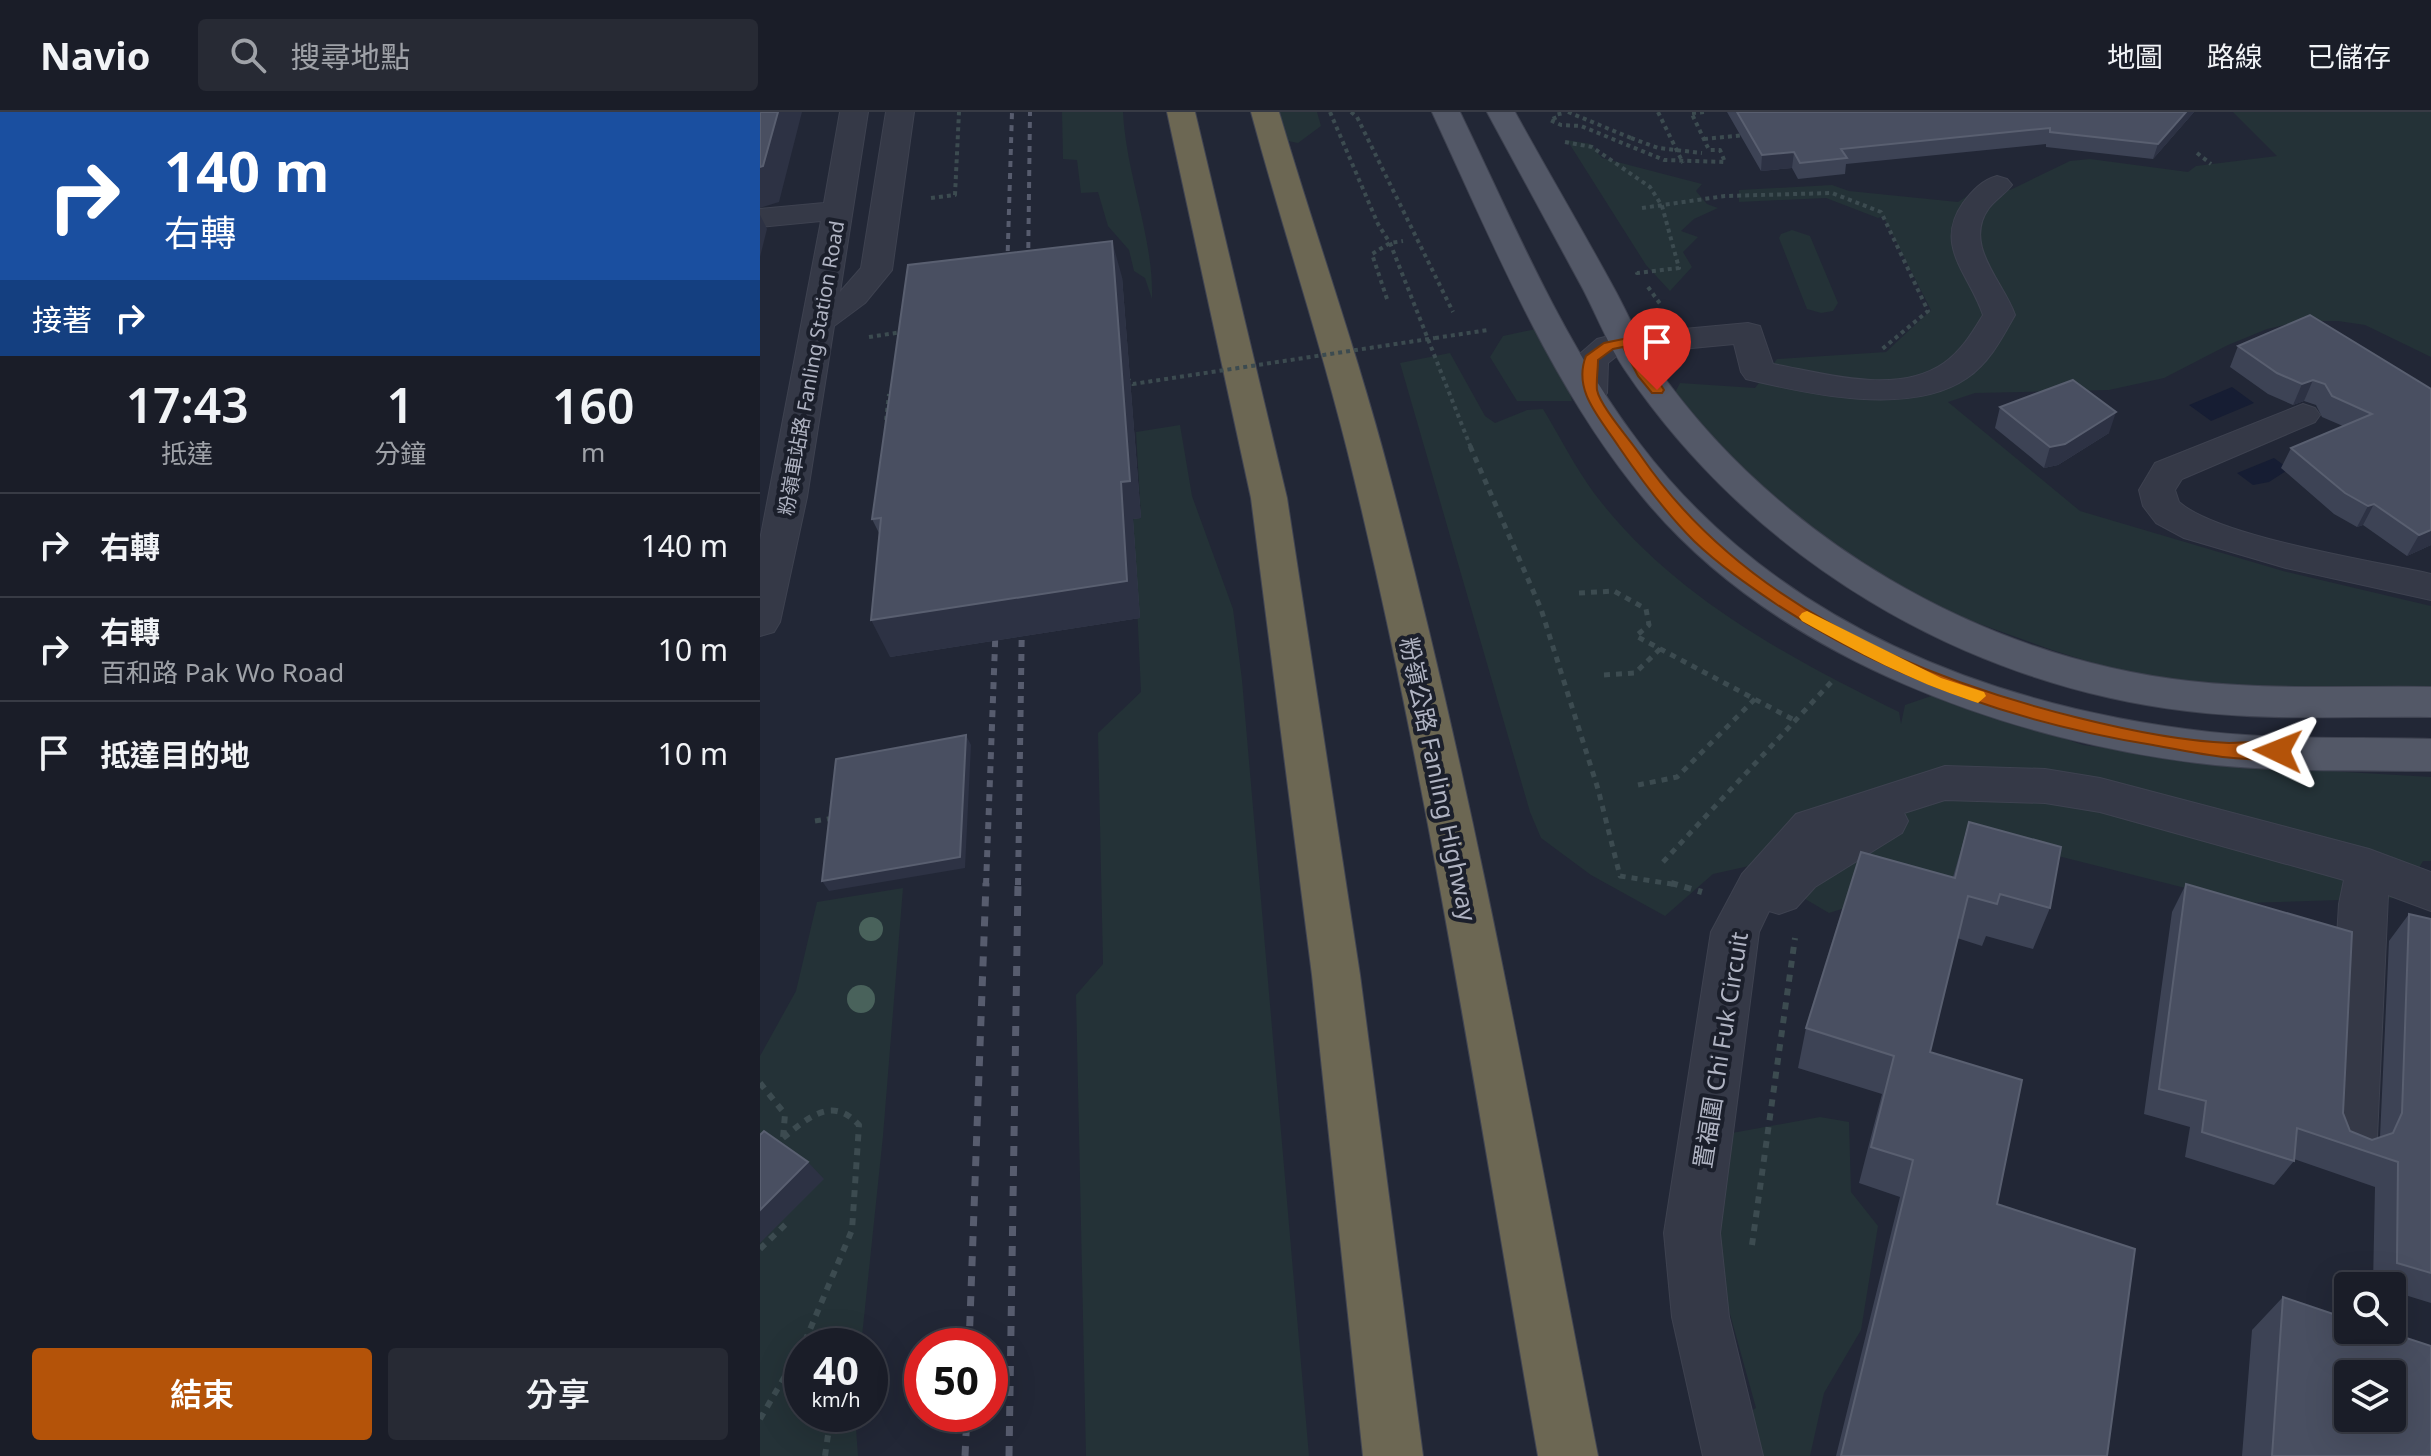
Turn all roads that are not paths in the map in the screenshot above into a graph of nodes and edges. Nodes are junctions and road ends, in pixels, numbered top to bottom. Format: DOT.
graph roads {
  1 [pos="854,112"];
  2 [pos="900,112"];
  3 [pos="1181,112"];
  4 [pos="1265,112"];
  5 [pos="1446,112"];
  6 [pos="1501,112"];
  7 [pos="1997,185"];
  8 [pos="839,210"];
  9 [pos="760,218"];
  10 [pos="820,321"];
  11 [pos="1628,342"];
  12 [pos="1590,393"];
  13 [pos="2303,415"];
  14 [pos="768,553"];
  15 [pos="2431,587"];
  16 [pos="760,622"];
  17 [pos="2431,702"];
  18 [pos="2431,755"];
  19 [pos="2369,868"];
  20 [pos="2431,892"];
  21 [pos="2351,1138"];
  22 [pos="1393,1456"];
  23 [pos="1568,1456"];
  24 [pos="1733,1456"];
  1 -- 8 [label="street, 粉嶺車站路 Fanling Station Road"];
  2 -- 10 [label="street"];
  3 -- 22 [label="highway"];
  4 -- 23 [label="highway, 粉嶺公路 Fanling Highway"];
  5 -- 12 [label="main road"];
  6 -- 11 [label="main road"];
  7 -- 11 [label="street"];
  8 -- 9 [label="street"];
  8 -- 10 [label="street, 粉嶺車站路 Fanling Station Road"];
  10 -- 14 [label="street, 粉嶺車站路 Fanling Station Road"];
  11 -- 12 [label="street"];
  11 -- 17 [label="main road"];
  12 -- 18 [label="main road"];
  13 -- 15 [label="street"];
  14 -- 16 [label="street, 粉嶺車站路 Fanling Station Road"];
  19 -- 20 [label="street, 置福圍 Chi Fuk Circuit"];
  19 -- 21 [label="street"];
  19 -- 24 [label="street, 置福圍 Chi Fuk Circuit"];
}
